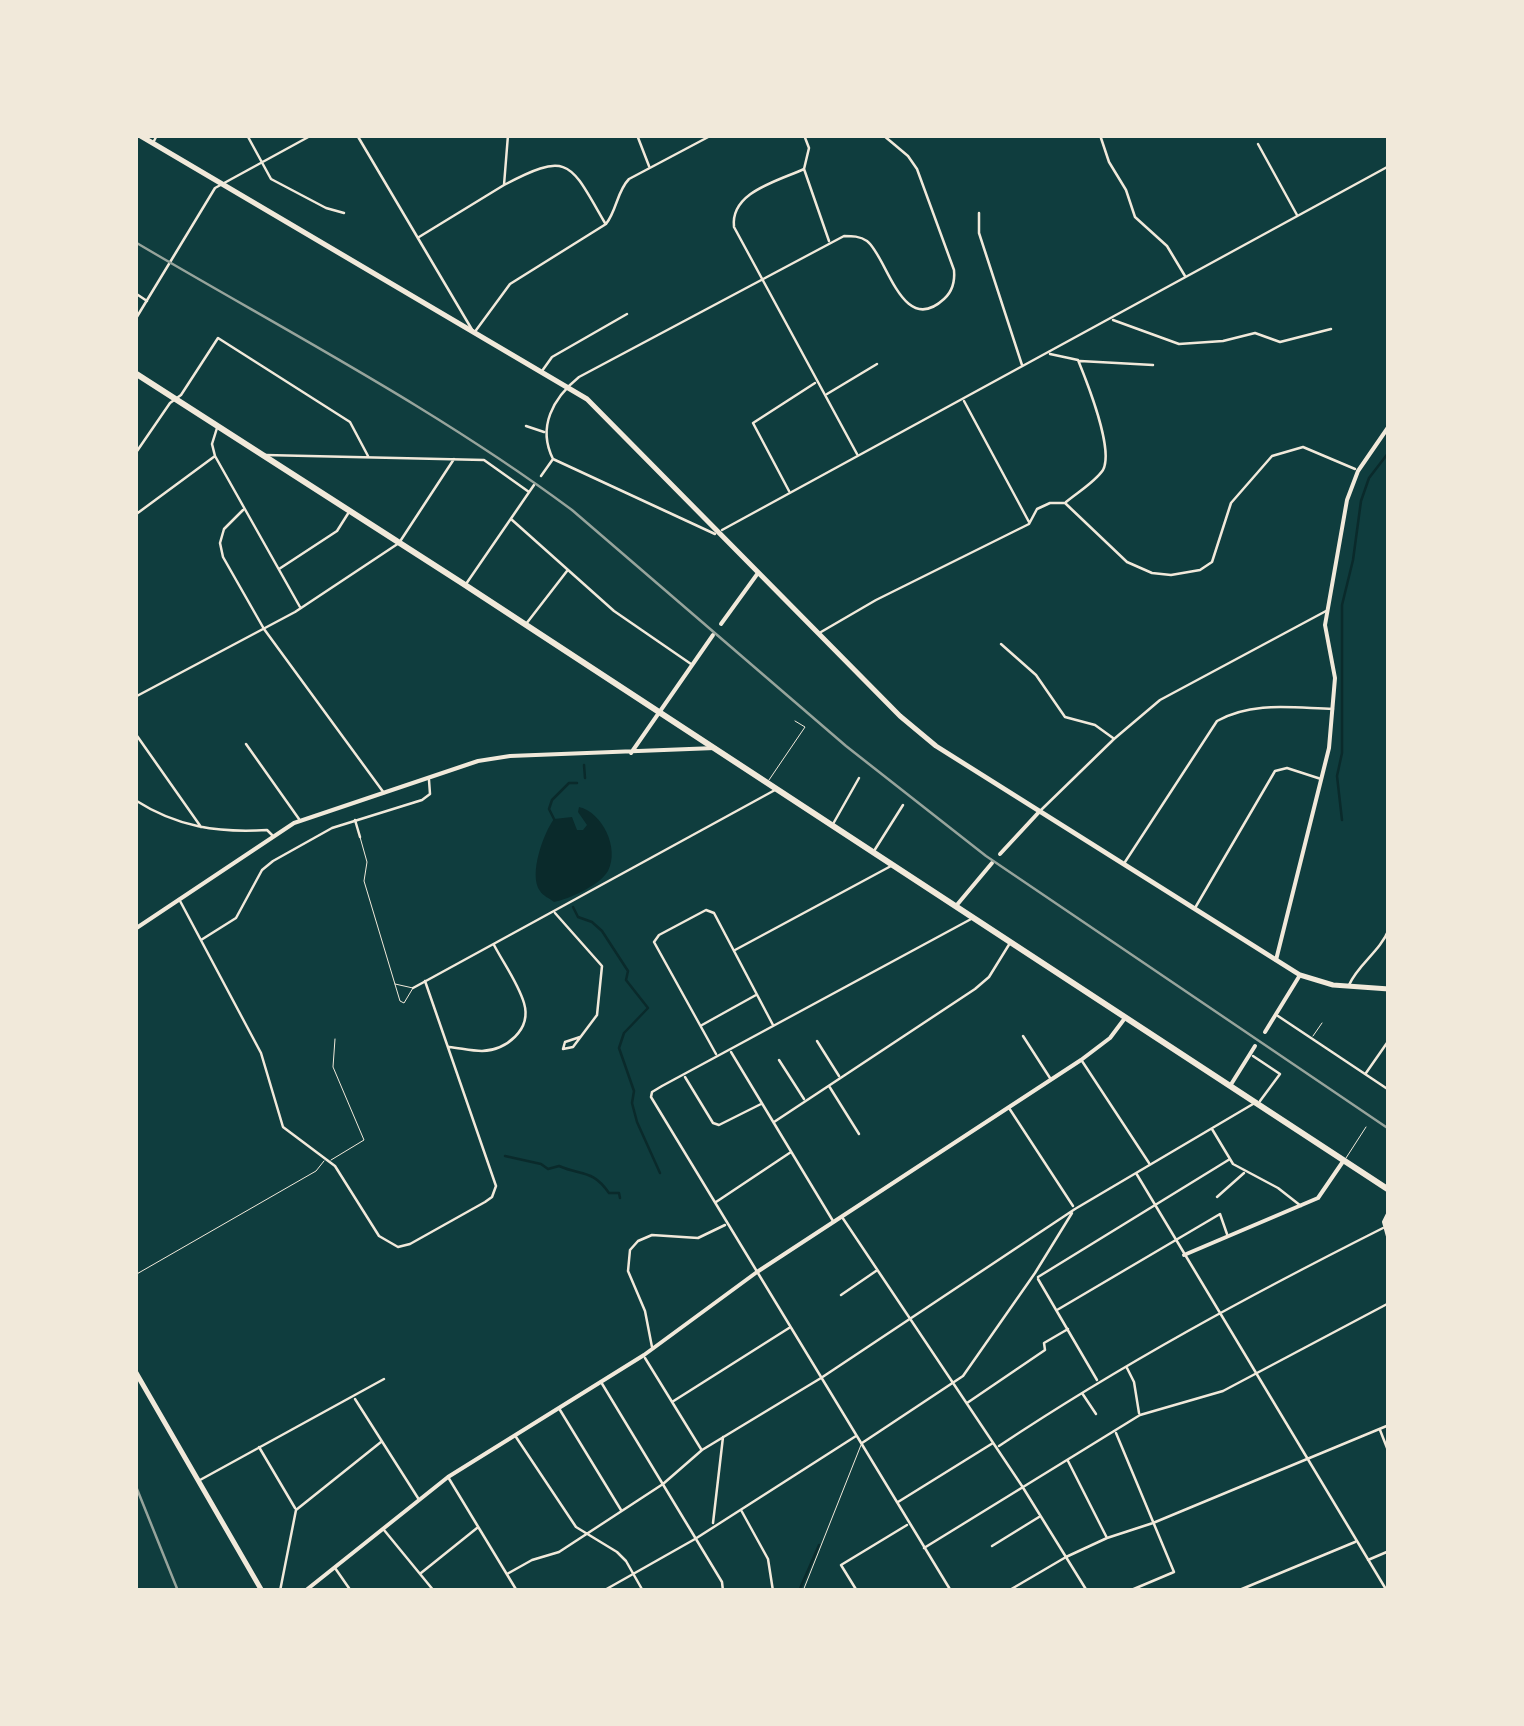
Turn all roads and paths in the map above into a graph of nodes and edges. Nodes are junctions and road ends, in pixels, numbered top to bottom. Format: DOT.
graph roads {
  1 [pos="138,135"];
  2 [pos="158,135"];
  3 [pos="247,135"];
  4 [pos="312,135"];
  5 [pos="357,135"];
  6 [pos="508,135"];
  7 [pos="637,135"];
  8 [pos="712,135"];
  9 [pos="804,135"];
  10 [pos="884,135"];
  11 [pos="1100,135"];
  12 [pos="152,144"];
  13 [pos="1258,144"];
  14 [pos="263,162"];
  15 [pos="1389,166"];
  16 [pos="650,168"];
  17 [pos="804,169"];
  18 [pos="222,184"];
  19 [pos="504,185"];
  20 [pos="344,213"];
  21 [pos="979,213"];
  22 [pos="1298,216"];
  23 [pos="606,224"];
  24 [pos="418,238"];
  25 [pos="830,242"];
  26 [pos="1185,278"];
  27 [pos="762,279"];
  28 [pos="135,293"];
  29 [pos="148,302"];
  30 [pos="627,314"];
  31 [pos="135,320"];
  32 [pos="1112,320"];
  33 [pos="1331,329"];
  34 [pos="474,332"];
  35 [pos="1048,354"];
  36 [pos="1078,360"];
  37 [pos="877,364"];
  38 [pos="1153,365"];
  39 [pos="1022,366"];
  40 [pos="135,373"];
  41 [pos="542,373"];
  42 [pos="818,382"];
  43 [pos="568,386"];
  44 [pos="826,395"];
  45 [pos="174,399"];
  46 [pos="963,400"];
  47 [pos="218,426"];
  48 [pos="526,426"];
  49 [pos="1389,426"];
  50 [pos="546,433"];
  51 [pos="135,454"];
  52 [pos="264,455"];
  53 [pos="215,456"];
  54 [pos="368,456"];
  55 [pos="858,456"];
  56 [pos="454,459"];
  57 [pos="553,459"];
  58 [pos="1358,470"];
  59 [pos="541,476"];
  60 [pos="534,485"];
  61 [pos="528,492"];
  62 [pos="790,492"];
  63 [pos="1065,503"];
  64 [pos="243,510"];
  65 [pos="350,511"];
  66 [pos="135,515"];
  67 [pos="511,519"];
  68 [pos="1030,524"];
  69 [pos="719,532"];
  70 [pos="400,543"];
  71 [pos="278,570"];
  72 [pos="567,571"];
  73 [pos="758,573"];
  74 [pos="465,585"];
  75 [pos="300,608"];
  76 [pos="1326,611"];
  77 [pos="721,624"];
  78 [pos="525,625"];
  79 [pos="264,628"];
  80 [pos="820,633"];
  81 [pos="713,635"];
  82 [pos="1001,644"];
  83 [pos="692,664"];
  84 [pos="135,697"];
  85 [pos="1333,709"];
  86 [pos="660,713"];
  87 [pos="795,721"];
  88 [pos="135,733"];
  89 [pos="1114,739"];
  90 [pos="246,744"];
  91 [pos="715,748"];
  92 [pos="632,753"];
  93 [pos="428,777"];
  94 [pos="859,778"];
  95 [pos="1321,779"];
  96 [pos="767,782"];
  97 [pos="778,789"];
  98 [pos="384,793"];
  99 [pos="137,802"];
  100 [pos="903,805"];
  101 [pos="135,808"];
  102 [pos="1038,812"];
  103 [pos="300,820"];
  104 [pos="355,820"];
  105 [pos="832,825"];
  106 [pos="202,829"];
  107 [pos="273,836"];
  108 [pos="360,837"];
  109 [pos="874,852"];
  110 [pos="1000,854"];
  111 [pos="1124,863"];
  112 [pos="893,864"];
  113 [pos="992,864"];
  114 [pos="179,899"];
  115 [pos="956,906"];
  116 [pos="1195,910"];
  117 [pos="554,912"];
  118 [pos="974,918"];
  119 [pos="135,929"];
  120 [pos="1389,929"];
  121 [pos="200,940"];
  122 [pos="1011,942"];
  123 [pos="494,944"];
  124 [pos="733,949"];
  125 [pos="1276,960"];
  126 [pos="1300,975"];
  127 [pos="425,981"];
  128 [pos="395,984"];
  129 [pos="1349,987"];
  130 [pos="412,988"];
  131 [pos="1389,989"];
  132 [pos="757,995"];
  133 [pos="1276,1015"];
  134 [pos="1125,1018"];
  135 [pos="1322,1023"];
  136 [pos="700,1026"];
  137 [pos="774,1027"];
  138 [pos="1265,1032"];
  139 [pos="1023,1036"];
  140 [pos="580,1037"];
  141 [pos="1312,1039"];
  142 [pos="335,1040"];
  143 [pos="1389,1040"];
  144 [pos="817,1041"];
  145 [pos="1255,1046"];
  146 [pos="449,1047"];
  147 [pos="730,1050"];
  148 [pos="1250,1054"];
  149 [pos="718,1056"];
  150 [pos="779,1060"];
  151 [pos="1081,1060"];
  152 [pos="1366,1074"];
  153 [pos="684,1075"];
  154 [pos="840,1077"];
  155 [pos="1051,1079"];
  156 [pos="828,1085"];
  157 [pos="1230,1086"];
  158 [pos="1389,1090"];
  159 [pos="805,1100"];
  160 [pos="762,1104"];
  161 [pos="1257,1104"];
  162 [pos="1008,1108"];
  163 [pos="774,1122"];
  164 [pos="1211,1128"];
  165 [pos="1366,1128"];
  166 [pos="859,1134"];
  167 [pos="791,1152"];
  168 [pos="1230,1159"];
  169 [pos="328,1160"];
  170 [pos="1344,1160"];
  171 [pos="1150,1164"];
  172 [pos="1245,1172"];
  173 [pos="1136,1173"];
  174 [pos="1389,1190"];
  175 [pos="1218,1197"];
  176 [pos="714,1203"];
  177 [pos="1301,1206"];
  178 [pos="1156,1207"];
  179 [pos="1074,1209"];
  180 [pos="1389,1212"];
  181 [pos="842,1217"];
  182 [pos="834,1222"];
  183 [pos="727,1224"];
  184 [pos="1384,1227"];
  185 [pos="1228,1236"];
  186 [pos="1176,1240"];
  187 [pos="1389,1240"];
  188 [pos="1184,1255"];
  189 [pos="877,1270"];
  190 [pos="756,1272"];
  191 [pos="135,1275"];
  192 [pos="1036,1275"];
  193 [pos="841,1295"];
  194 [pos="1389,1304"];
  195 [pos="1057,1310"];
  196 [pos="1220,1313"];
  197 [pos="910,1318"];
  198 [pos="790,1327"];
  199 [pos="1068,1329"];
  200 [pos="652,1349"];
  201 [pos="644,1356"];
  202 [pos="1126,1367"];
  203 [pos="135,1371"];
  204 [pos="1256,1373"];
  205 [pos="820,1378"];
  206 [pos="384,1379"];
  207 [pos="601,1382"];
  208 [pos="1098,1382"];
  209 [pos="952,1384"];
  210 [pos="1081,1392"];
  211 [pos="354,1397"];
  212 [pos="672,1402"];
  213 [pos="966,1404"];
  214 [pos="560,1409"];
  215 [pos="1096,1414"];
  216 [pos="1140,1415"];
  217 [pos="1389,1425"];
  218 [pos="1379,1429"];
  219 [pos="1115,1431"];
  220 [pos="516,1436"];
  221 [pos="856,1436"];
  222 [pos="723,1438"];
  223 [pos="381,1442"];
  224 [pos="861,1444"];
  225 [pos="995,1445"];
  226 [pos="259,1447"];
  227 [pos="702,1450"];
  228 [pos="1389,1453"];
  229 [pos="1307,1459"];
  230 [pos="1067,1460"];
  231 [pos="448,1477"];
  232 [pos="198,1481"];
  233 [pos="663,1484"];
  234 [pos="1022,1486"];
  235 [pos="418,1500"];
  236 [pos="897,1503"];
  237 [pos="296,1510"];
  238 [pos="740,1510"];
  239 [pos="622,1511"];
  240 [pos="1040,1516"];
  241 [pos="1153,1522"];
  242 [pos="909,1524"];
  243 [pos="713,1525"];
  244 [pos="478,1526"];
  245 [pos="383,1528"];
  246 [pos="585,1534"];
  247 [pos="1108,1538"];
  248 [pos="695,1539"];
  249 [pos="1357,1541"];
  250 [pos="992,1546"];
  251 [pos="924,1548"];
  252 [pos="1389,1551"];
  253 [pos="1066,1557"];
  254 [pos="1368,1560"];
  255 [pos="334,1567"];
  256 [pos="420,1574"];
  257 [pos="507,1574"];
  258 [pos="634,1574"];
  259 [pos="722,1590"];
  260 [pos="262,1591"];
  261 [pos="280,1591"];
  262 [pos="305,1591"];
  263 [pos="351,1591"];
  264 [pos="434,1591"];
  265 [pos="518,1591"];
  266 [pos="602,1591"];
  267 [pos="643,1591"];
  268 [pos="773,1591"];
  269 [pos="803,1591"];
  270 [pos="857,1591"];
  271 [pos="951,1591"];
  272 [pos="1008,1591"];
  273 [pos="1087,1591"];
  274 [pos="1130,1591"];
  275 [pos="1237,1591"];
  276 [pos="1386,1591"];
  1 -- 12 [label="main road"];
  2 -- 12 [label="street"];
  3 -- 14 [label="street"];
  4 -- 14 [label="street"];
  5 -- 24 [label="street"];
  6 -- 19 [label="street"];
  7 -- 16 [label="street"];
  8 -- 16 [label="street"];
  9 -- 17 [label="street"];
  10 -- 25 [label="street"];
  11 -- 26 [label="street"];
  12 -- 18 [label="main road"];
  13 -- 22 [label="street"];
  14 -- 18 [label="street"];
  14 -- 20 [label="street"];
  15 -- 22 [label="street"];
  16 -- 23 [label="street"];
  17 -- 25 [label="street"];
  17 -- 27 [label="street"];
  18 -- 29 [label="street"];
  18 -- 34 [label="main road"];
  19 -- 23 [label="street"];
  19 -- 24 [label="street"];
  21 -- 39 [label="street"];
  22 -- 26 [label="street"];
  23 -- 34 [label="street"];
  24 -- 34 [label="street"];
  25 -- 27 [label="street"];
  26 -- 32 [label="street"];
  27 -- 42 [label="street"];
  27 -- 43 [label="street"];
  28 -- 29 [label="street"];
  29 -- 31 [label="street"];
  30 -- 41 [label="street"];
  32 -- 33 [label="street"];
  32 -- 35 [label="street"];
  34 -- 41 [label="main road"];
  35 -- 36 [label="street"];
  35 -- 39 [label="street"];
  36 -- 38 [label="street"];
  36 -- 63 [label="street"];
  37 -- 44 [label="street"];
  39 -- 46 [label="street"];
  40 -- 45 [label="highway"];
  41 -- 43 [label="main road"];
  42 -- 44 [label="street"];
  42 -- 62 [label="street"];
  43 -- 50 [label="street"];
  43 -- 69 [label="main road"];
  44 -- 55 [label="street"];
  45 -- 47 [label="highway"];
  45 -- 51 [label="street"];
  45 -- 54 [label="street"];
  46 -- 55 [label="street"];
  46 -- 68 [label="street"];
  47 -- 52 [label="highway"];
  47 -- 53 [label="street"];
  48 -- 50 [label="street"];
  49 -- 58 [label="street"];
  50 -- 57 [label="street"];
  52 -- 54 [label="street"];
  52 -- 65 [label="highway"];
  53 -- 64 [label="street"];
  53 -- 66 [label="street"];
  54 -- 56 [label="street"];
  55 -- 62 [label="street"];
  56 -- 61 [label="street"];
  56 -- 70 [label="street"];
  57 -- 59 [label="street"];
  57 -- 69 [label="street"];
  58 -- 63 [label="street"];
  58 -- 76 [label="street"];
  60 -- 61 [label="street"];
  61 -- 67 [label="street"];
  62 -- 69 [label="street"];
  63 -- 68 [label="street"];
  64 -- 71 [label="street"];
  64 -- 79 [label="street"];
  65 -- 70 [label="highway"];
  65 -- 71 [label="street"];
  67 -- 72 [label="street"];
  67 -- 74 [label="street"];
  68 -- 80 [label="street"];
  69 -- 73 [label="main road"];
  70 -- 74 [label="highway"];
  70 -- 75 [label="street"];
  71 -- 75 [label="street"];
  72 -- 78 [label="street"];
  72 -- 83 [label="street"];
  73 -- 77 [label="street"];
  73 -- 80 [label="main road"];
  74 -- 78 [label="highway"];
  75 -- 79 [label="street"];
  76 -- 85 [label="street"];
  76 -- 89 [label="street"];
  78 -- 86 [label="highway"];
  79 -- 84 [label="street"];
  79 -- 98 [label="street"];
  80 -- 102 [label="main road"];
  81 -- 83 [label="street"];
  82 -- 89 [label="street"];
  83 -- 86 [label="street"];
  85 -- 95 [label="street"];
  85 -- 111 [label="street"];
  86 -- 91 [label="highway"];
  86 -- 92 [label="street"];
  87 -- 96 [label="lane"];
  88 -- 106 [label="street"];
  89 -- 102 [label="street"];
  90 -- 103 [label="street"];
  91 -- 92 [label="street"];
  91 -- 96 [label="highway"];
  92 -- 93 [label="street"];
  93 -- 98 [label="street"];
  93 -- 104 [label="street"];
  94 -- 105 [label="street"];
  95 -- 116 [label="street"];
  95 -- 125 [label="street"];
  96 -- 97 [label="highway"];
  97 -- 105 [label="highway"];
  97 -- 117 [label="street"];
  98 -- 103 [label="street"];
  99 -- 101 [label="street"];
  99 -- 106 [label="street"];
  100 -- 109 [label="street"];
  102 -- 110 [label="street"];
  102 -- 111 [label="main road"];
  103 -- 107 [label="street"];
  104 -- 108 [label="street"];
  104 -- 121 [label="street"];
  105 -- 109 [label="highway"];
  106 -- 107 [label="street"];
  107 -- 114 [label="street"];
  108 -- 128 [label="lane"];
  109 -- 112 [label="highway"];
  111 -- 116 [label="main road"];
  112 -- 115 [label="highway"];
  112 -- 124 [label="street"];
  113 -- 115 [label="street"];
  114 -- 119 [label="street"];
  114 -- 121 [label="street"];
  115 -- 118 [label="highway"];
  116 -- 125 [label="main road"];
  117 -- 123 [label="street"];
  117 -- 140 [label="street"];
  118 -- 122 [label="highway"];
  118 -- 137 [label="street"];
  120 -- 129 [label="street"];
  121 -- 169 [label="street"];
  122 -- 134 [label="highway"];
  122 -- 154 [label="street"];
  123 -- 127 [label="street"];
  123 -- 146 [label="street"];
  124 -- 132 [label="street"];
  124 -- 136 [label="street"];
  125 -- 126 [label="main road"];
  126 -- 129 [label="main road"];
  126 -- 133 [label="street"];
  127 -- 130 [label="street"];
  127 -- 146 [label="street"];
  128 -- 130 [label="lane"];
  128 -- 130 [label="lane"];
  129 -- 131 [label="main road"];
  132 -- 136 [label="street"];
  132 -- 137 [label="street"];
  133 -- 138 [label="street"];
  133 -- 141 [label="street"];
  134 -- 151 [label="street"];
  134 -- 157 [label="highway"];
  135 -- 141 [label="lane"];
  136 -- 149 [label="street"];
  137 -- 147 [label="street"];
  139 -- 155 [label="street"];
  141 -- 152 [label="street"];
  142 -- 169 [label="lane"];
  143 -- 152 [label="street"];
  144 -- 154 [label="street"];
  145 -- 148 [label="street"];
  146 -- 169 [label="street"];
  147 -- 149 [label="street"];
  147 -- 160 [label="street"];
  148 -- 157 [label="street"];
  148 -- 161 [label="street"];
  149 -- 153 [label="street"];
  150 -- 159 [label="street"];
  151 -- 155 [label="street"];
  151 -- 171 [label="street"];
  152 -- 158 [label="street"];
  153 -- 160 [label="street"];
  153 -- 176 [label="street"];
  154 -- 156 [label="street"];
  155 -- 162 [label="street"];
  156 -- 159 [label="street"];
  156 -- 166 [label="street"];
  157 -- 161 [label="highway"];
  159 -- 163 [label="street"];
  160 -- 163 [label="street"];
  161 -- 164 [label="street"];
  161 -- 170 [label="highway"];
  162 -- 179 [label="street"];
  162 -- 181 [label="street"];
  163 -- 167 [label="street"];
  164 -- 168 [label="street"];
  164 -- 171 [label="street"];
  165 -- 170 [label="lane"];
  167 -- 176 [label="street"];
  167 -- 182 [label="street"];
  168 -- 172 [label="street"];
  168 -- 178 [label="street"];
  169 -- 191 [label="lane"];
  170 -- 174 [label="highway"];
  170 -- 177 [label="street"];
  171 -- 173 [label="street"];
  172 -- 175 [label="street"];
  172 -- 177 [label="street"];
  173 -- 178 [label="street"];
  173 -- 179 [label="street"];
  176 -- 183 [label="street"];
  177 -- 185 [label="street"];
  178 -- 186 [label="street"];
  178 -- 192 [label="street"];
  179 -- 192 [label="street"];
  179 -- 197 [label="street"];
  180 -- 184 [label="street"];
  181 -- 182 [label="street"];
  181 -- 189 [label="street"];
  182 -- 190 [label="street"];
  183 -- 190 [label="street"];
  183 -- 200 [label="street"];
  184 -- 187 [label="street"];
  184 -- 196 [label="street"];
  185 -- 186 [label="street"];
  185 -- 188 [label="street"];
  186 -- 188 [label="street"];
  186 -- 195 [label="street"];
  188 -- 196 [label="street"];
  189 -- 193 [label="street"];
  189 -- 197 [label="street"];
  190 -- 198 [label="street"];
  190 -- 200 [label="street"];
  192 -- 195 [label="street"];
  192 -- 209 [label="street"];
  194 -- 204 [label="street"];
  195 -- 199 [label="street"];
  196 -- 202 [label="street"];
  196 -- 204 [label="street"];
  197 -- 205 [label="street"];
  197 -- 209 [label="street"];
  198 -- 205 [label="street"];
  198 -- 212 [label="street"];
  199 -- 208 [label="street"];
  199 -- 213 [label="street"];
  200 -- 201 [label="street"];
  201 -- 207 [label="street"];
  201 -- 212 [label="street"];
  202 -- 208 [label="street"];
  202 -- 216 [label="street"];
  203 -- 232 [label="main road"];
  204 -- 216 [label="street"];
  204 -- 229 [label="street"];
  205 -- 221 [label="street"];
  205 -- 222 [label="street"];
  206 -- 211 [label="street"];
  207 -- 214 [label="street"];
  207 -- 233 [label="street"];
  208 -- 210 [label="street"];
  209 -- 213 [label="street"];
  209 -- 224 [label="street"];
  210 -- 215 [label="street"];
  210 -- 225 [label="street"];
  211 -- 223 [label="street"];
  211 -- 226 [label="street"];
  212 -- 227 [label="street"];
  213 -- 225 [label="street"];
  214 -- 220 [label="street"];
  214 -- 239 [label="street"];
  216 -- 219 [label="street"];
  217 -- 218 [label="street"];
  218 -- 228 [label="street"];
  218 -- 229 [label="street"];
  219 -- 230 [label="street"];
  219 -- 241 [label="street"];
  220 -- 231 [label="street"];
  220 -- 246 [label="street"];
  221 -- 224 [label="street"];
  221 -- 238 [label="street"];
  222 -- 227 [label="street"];
  222 -- 243 [label="street"];
  223 -- 235 [label="street"];
  223 -- 237 [label="street"];
  224 -- 236 [label="street"];
  224 -- 269 [label="lane"];
  225 -- 234 [label="street"];
  225 -- 236 [label="street"];
  226 -- 232 [label="street"];
  226 -- 237 [label="street"];
  227 -- 233 [label="street"];
  229 -- 241 [label="street"];
  229 -- 249 [label="street"];
  230 -- 234 [label="street"];
  230 -- 247 [label="street"];
  231 -- 235 [label="street"];
  231 -- 244 [label="street"];
  232 -- 260 [label="main road"];
  233 -- 239 [label="street"];
  233 -- 248 [label="street"];
  234 -- 240 [label="street"];
  234 -- 251 [label="street"];
  235 -- 245 [label="street"];
  236 -- 242 [label="street"];
  237 -- 261 [label="street"];
  238 -- 243 [label="street"];
  238 -- 268 [label="street"];
  239 -- 246 [label="street"];
  240 -- 250 [label="street"];
  240 -- 253 [label="street"];
  241 -- 247 [label="street"];
  241 -- 274 [label="street"];
  242 -- 251 [label="street"];
  242 -- 270 [label="street"];
  243 -- 248 [label="street"];
  244 -- 256 [label="street"];
  244 -- 257 [label="street"];
  245 -- 255 [label="street"];
  245 -- 256 [label="street"];
  246 -- 257 [label="street"];
  246 -- 258 [label="street"];
  247 -- 253 [label="street"];
  248 -- 258 [label="street"];
  248 -- 259 [label="street"];
  249 -- 254 [label="street"];
  249 -- 275 [label="street"];
  251 -- 271 [label="street"];
  252 -- 254 [label="street"];
  253 -- 272 [label="street"];
  253 -- 273 [label="street"];
  254 -- 276 [label="street"];
  255 -- 262 [label="street"];
  255 -- 263 [label="street"];
  256 -- 264 [label="street"];
  257 -- 265 [label="street"];
  258 -- 266 [label="street"];
  258 -- 267 [label="street"];
}
